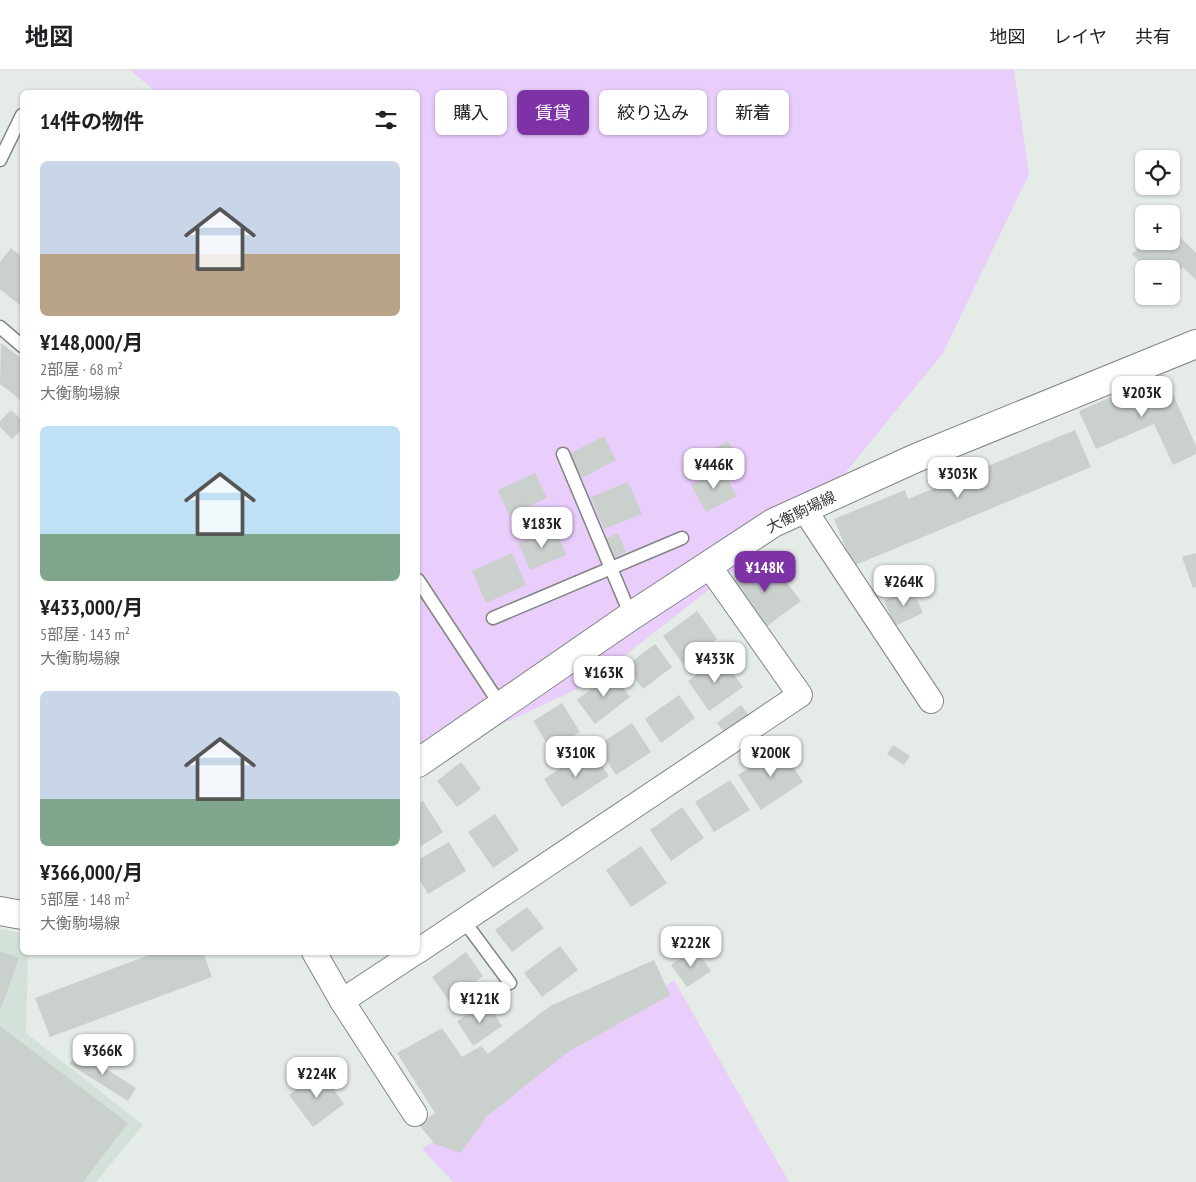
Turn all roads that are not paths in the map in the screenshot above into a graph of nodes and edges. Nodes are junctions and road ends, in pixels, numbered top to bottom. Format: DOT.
graph roads {
  1 [pos="20,119"];
  2 [pos="0,160"];
  3 [pos="0,327"];
  4 [pos="20,344"];
  5 [pos="1196,344"];
  6 [pos="563,454"];
  7 [pos="804,509"];
  8 [pos="682,538"];
  9 [pos="709,566"];
  10 [pos="611,569"];
  11 [pos="420,583"];
  12 [pos="631,616"];
  13 [pos="493,618"];
  14 [pos="931,701"];
  15 [pos="501,706"];
  16 [pos="420,762"];
  17 [pos="0,911"];
  18 [pos="20,915"];
  19 [pos="464,921"];
  20 [pos="420,950"];
  21 [pos="316,955"];
  22 [pos="412,955"];
  23 [pos="510,983"];
  24 [pos="342,1001"];
  25 [pos="415,1114"];
  1 -- 2 [label="lane"];
  3 -- 4 [label="lane"];
  5 -- 7 [label="main road, 大衡駒場線"];
  6 -- 10 [label="lane"];
  7 -- 9 [label="main road, 大衡駒場線"];
  7 -- 14 [label="street"];
  8 -- 10 [label="lane"];
  9 -- 12 [label="main road, 大衡駒場線"];
  9 -- 19 [label="street"];
  10 -- 12 [label="lane"];
  10 -- 13 [label="lane"];
  11 -- 15 [label="lane"];
  12 -- 15 [label="main road, 大衡駒場線"];
  15 -- 16 [label="main road, 大衡駒場線"];
  17 -- 18 [label="main road"];
  19 -- 20 [label="street"];
  19 -- 23 [label="lane"];
  21 -- 24 [label="street"];
  22 -- 24 [label="street"];
  24 -- 25 [label="street"];
}
